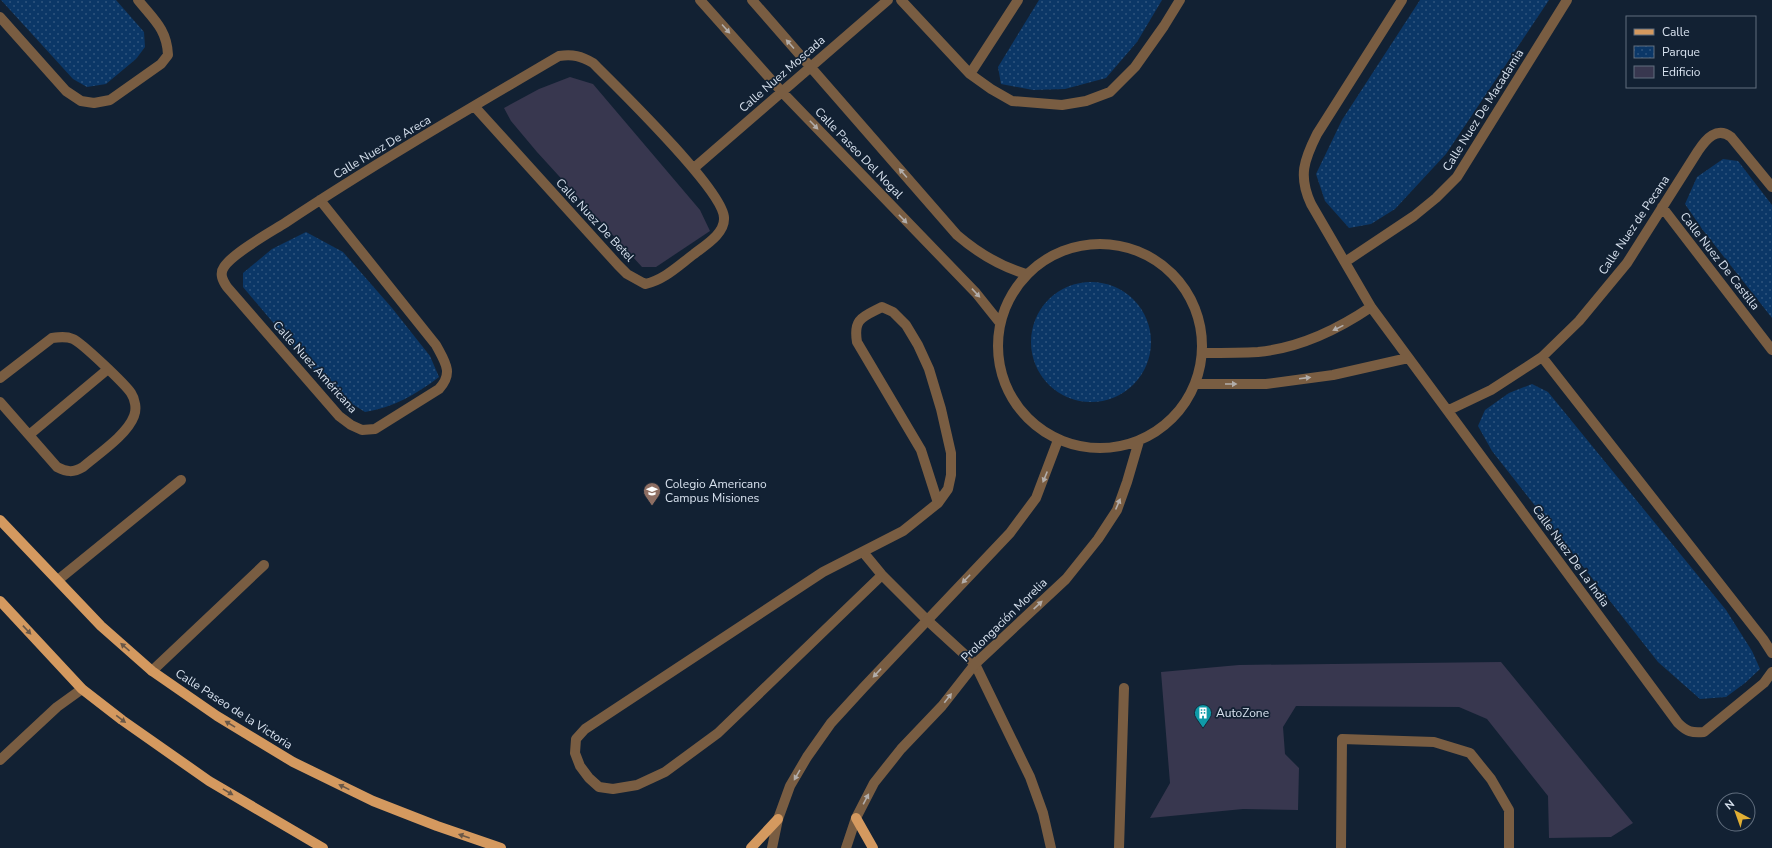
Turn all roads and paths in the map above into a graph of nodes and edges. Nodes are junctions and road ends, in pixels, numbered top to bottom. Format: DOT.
graph roads {
  1 [pos="138,0"];
  2 [pos="700,0"];
  3 [pos="752,0"];
  4 [pos="888,0"];
  5 [pos="901,0"];
  6 [pos="1018,0"];
  7 [pos="1180,0"];
  8 [pos="1402,0"];
  9 [pos="1567,0"];
  10 [pos="0,17"];
  11 [pos="559,56"];
  12 [pos="811,66"];
  13 [pos="970,74"];
  14 [pos="782,92"];
  15 [pos="474,106"];
  16 [pos="694,168"];
  17 [pos="1772,187"];
  18 [pos="320,200"];
  19 [pos="1662,207"];
  20 [pos="1345,262"];
  21 [pos="224,267"];
  22 [pos="1026,274"];
  23 [pos="1371,307"];
  24 [pos="1000,322"];
  25 [pos="1772,350"];
  26 [pos="1203,353"];
  27 [pos="1542,357"];
  28 [pos="1408,358"];
  29 [pos="108,369"];
  30 [pos="0,378"];
  31 [pos="1196,384"];
  32 [pos="0,402"];
  33 [pos="1449,410"];
  34 [pos="28,435"];
  35 [pos="1058,440"];
  36 [pos="1139,441"];
  37 [pos="181,480"];
  38 [pos="938,503"];
  39 [pos="0,520"];
  40 [pos="863,552"];
  41 [pos="264,565"];
  42 [pos="882,575"];
  43 [pos="58,580"];
  44 [pos="0,601"];
  45 [pos="927,620"];
  46 [pos="1772,654"];
  47 [pos="975,664"];
  48 [pos="152,671"];
  49 [pos="1772,672"];
  50 [pos="1124,688"];
  51 [pos="82,689"];
  52 [pos="0,760"];
  53 [pos="856,818"];
  54 [pos="778,819"];
  55 [pos="323,848"];
  56 [pos="501,848"];
  57 [pos="751,848"];
  58 [pos="772,848"];
  59 [pos="846,848"];
  60 [pos="873,848"];
  61 [pos="1051,848"];
  62 [pos="1120,848"];
  63 [pos="1341,848"];
  64 [pos="1509,848"];
  1 -- 10 [label="street"];
  2 -- 14 [label="street, Calle Paseo Del Nogal, one-way"];
  12 -- 3 [label="street, Calle Paseo Del Nogal, one-way"];
  4 -- 12 [label="street, Calle Nuez Moscada"];
  5 -- 13 [label="street"];
  6 -- 13 [label="street"];
  7 -- 13 [label="street"];
  8 -- 20 [label="street"];
  9 -- 20 [label="street, Calle Nuez De Macadamia"];
  11 -- 15 [label="street, Calle Nuez De Areca"];
  11 -- 16 [label="street, Calle Nuez De Betel"];
  12 -- 14 [label="street, Calle Nuez Moscada"];
  22 -- 12 [label="street, Calle Paseo Del Nogal, one-way"];
  14 -- 16 [label="street, Calle Nuez Moscada"];
  14 -- 24 [label="street, Calle Paseo Del Nogal, one-way"];
  15 -- 16 [label="street, Calle Nuez De Betel"];
  15 -- 18 [label="street, Calle Nuez De Areca"];
  17 -- 19 [label="street, Calle Nuez de Pecana"];
  18 -- 21 [label="street, Calle Nuez De Areca"];
  18 -- 21 [label="street, Calle Nuez Américana"];
  19 -- 25 [label="street, Calle Nuez De Castilla"];
  19 -- 27 [label="street, Calle Nuez de Pecana"];
  20 -- 23 [label="street"];
  22 -- 24 [label="street"];
  22 -- 26 [label="street"];
  23 -- 26 [label="street, one-way"];
  23 -- 28 [label="street, Calle Nuez De La India"];
  24 -- 35 [label="street"];
  26 -- 31 [label="street"];
  27 -- 33 [label="street, Calle Nuez de Pecana"];
  27 -- 46 [label="street"];
  31 -- 28 [label="street, one-way"];
  28 -- 33 [label="street, Calle Nuez De La India"];
  29 -- 30 [label="street"];
  29 -- 34 [label="street"];
  29 -- 34 [label="street"];
  31 -- 36 [label="street"];
  32 -- 34 [label="street"];
  33 -- 49 [label="street, Calle Nuez De La India"];
  35 -- 36 [label="street"];
  35 -- 45 [label="street, one-way"];
  47 -- 36 [label="street, Prolongación Morelia, one-way"];
  37 -- 43 [label="street"];
  38 -- 38 [label="street"];
  38 -- 40 [label="street"];
  39 -- 43 [label="main road, Calle Paseo de la Victoria"];
  40 -- 42 [label="street"];
  40 -- 42 [label="street"];
  41 -- 48 [label="street"];
  42 -- 45 [label="street"];
  48 -- 43 [label="main road, Calle Paseo de la Victoria, one-way"];
  44 -- 51 [label="main road, one-way"];
  45 -- 47 [label="street"];
  45 -- 54 [label="street, one-way"];
  53 -- 47 [label="street, Prolongación Morelia, one-way"];
  47 -- 61 [label="street"];
  56 -- 48 [label="main road, Calle Paseo de la Victoria, one-way"];
  50 -- 62 [label="street"];
  51 -- 52 [label="street"];
  51 -- 55 [label="main road, one-way"];
  53 -- 59 [label="street, Prolongación Morelia"];
  53 -- 60 [label="main road"];
  54 -- 57 [label="main road"];
  54 -- 58 [label="street"];
  63 -- 64 [label="street"];
}
